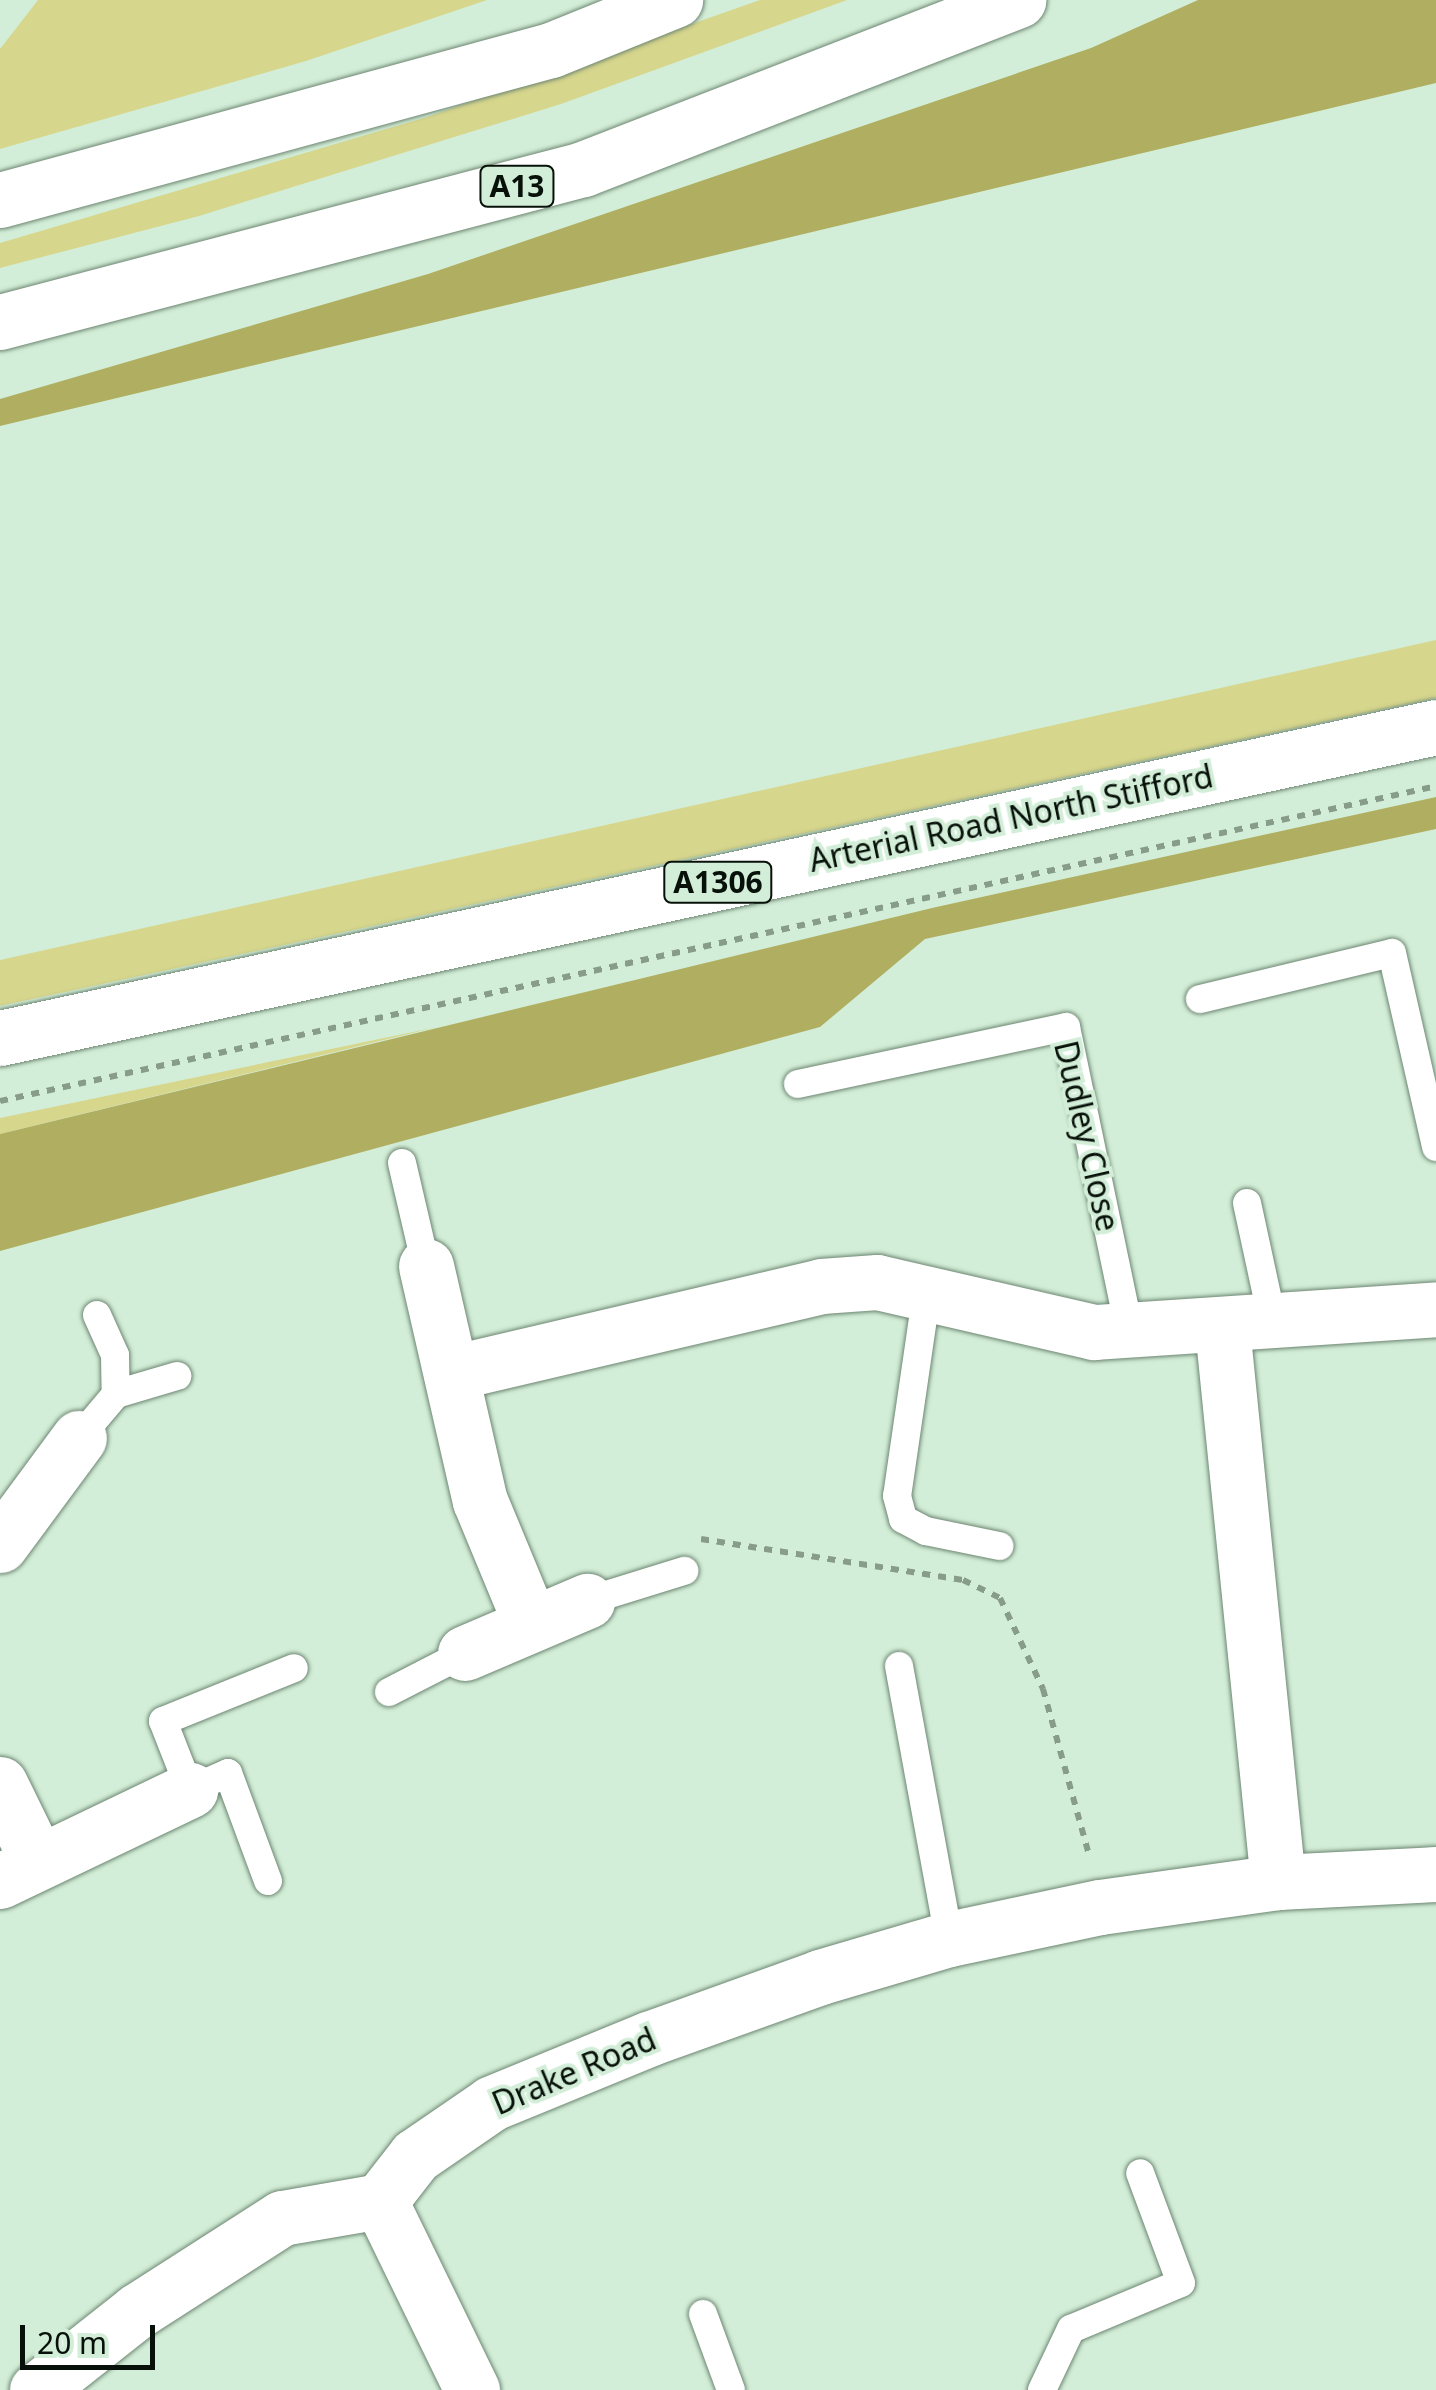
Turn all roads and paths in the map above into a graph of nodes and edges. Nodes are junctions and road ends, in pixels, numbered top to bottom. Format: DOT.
graph roads {
  1 [pos="675,0"];
  2 [pos="1018,0"];
  3 [pos="0,200"];
  4 [pos="0,322"];
  5 [pos="1436,726"];
  6 [pos="1436,786"];
  7 [pos="1200,999"];
  8 [pos="0,1038"];
  9 [pos="798,1084"];
  10 [pos="0,1102"];
  11 [pos="1436,1148"];
  12 [pos="402,1163"];
  13 [pos="1247,1203"];
  14 [pos="426,1266"];
  15 [pos="927,1291"];
  16 [pos="1436,1309"];
  17 [pos="97,1315"];
  18 [pos="1247,1325"];
  19 [pos="1130,1332"];
  20 [pos="452,1373"];
  21 [pos="177,1376"];
  22 [pos="116,1394"];
  23 [pos="79,1438"];
  24 [pos="0,1545"];
  25 [pos="1000,1546"];
  26 [pos="684,1571"];
  27 [pos="587,1601"];
  28 [pos="531,1624"];
  29 [pos="465,1653"];
  30 [pos="899,1666"];
  31 [pos="294,1668"];
  32 [pos="389,1692"];
  33 [pos="0,1784"];
  34 [pos="190,1790"];
  35 [pos="18,1870"];
  36 [pos="1436,1874"];
  37 [pos="268,1881"];
  38 [pos="1278,1882"];
  39 [pos="949,1940"];
  40 [pos="1140,2172"];
  41 [pos="380,2201"];
  42 [pos="703,2314"];
  43 [pos="37,2390"];
  44 [pos="472,2390"];
  45 [pos="731,2390"];
  46 [pos="1042,2390"];
  1 -- 3 [label="main road"];
  2 -- 4 [label="main road, A13"];
  5 -- 8 [label="main road, Arterial Road North Stifford / A1306"];
  6 -- 10 [label="path"];
  7 -- 11 [label="lane"];
  9 -- 19 [label="lane, Dudley Close"];
  12 -- 14 [label="lane"];
  13 -- 18 [label="lane"];
  14 -- 20 [label="main road"];
  15 -- 19 [label="main road"];
  15 -- 20 [label="main road"];
  15 -- 25 [label="lane"];
  16 -- 18 [label="main road"];
  17 -- 22 [label="lane"];
  18 -- 19 [label="main road"];
  18 -- 38 [label="main road"];
  20 -- 28 [label="main road"];
  21 -- 22 [label="lane"];
  22 -- 23 [label="lane"];
  23 -- 24 [label="main road"];
  26 -- 27 [label="lane"];
  27 -- 28 [label="main road"];
  28 -- 29 [label="main road"];
  29 -- 32 [label="lane"];
  30 -- 39 [label="lane"];
  31 -- 34 [label="lane"];
  33 -- 35 [label="main road"];
  34 -- 35 [label="main road"];
  34 -- 37 [label="lane"];
  36 -- 38 [label="main road, Drake Road"];
  38 -- 39 [label="main road, Drake Road"];
  39 -- 41 [label="main road, Drake Road"];
  40 -- 46 [label="lane"];
  41 -- 43 [label="main road"];
  41 -- 44 [label="main road"];
  42 -- 45 [label="lane"];
}
